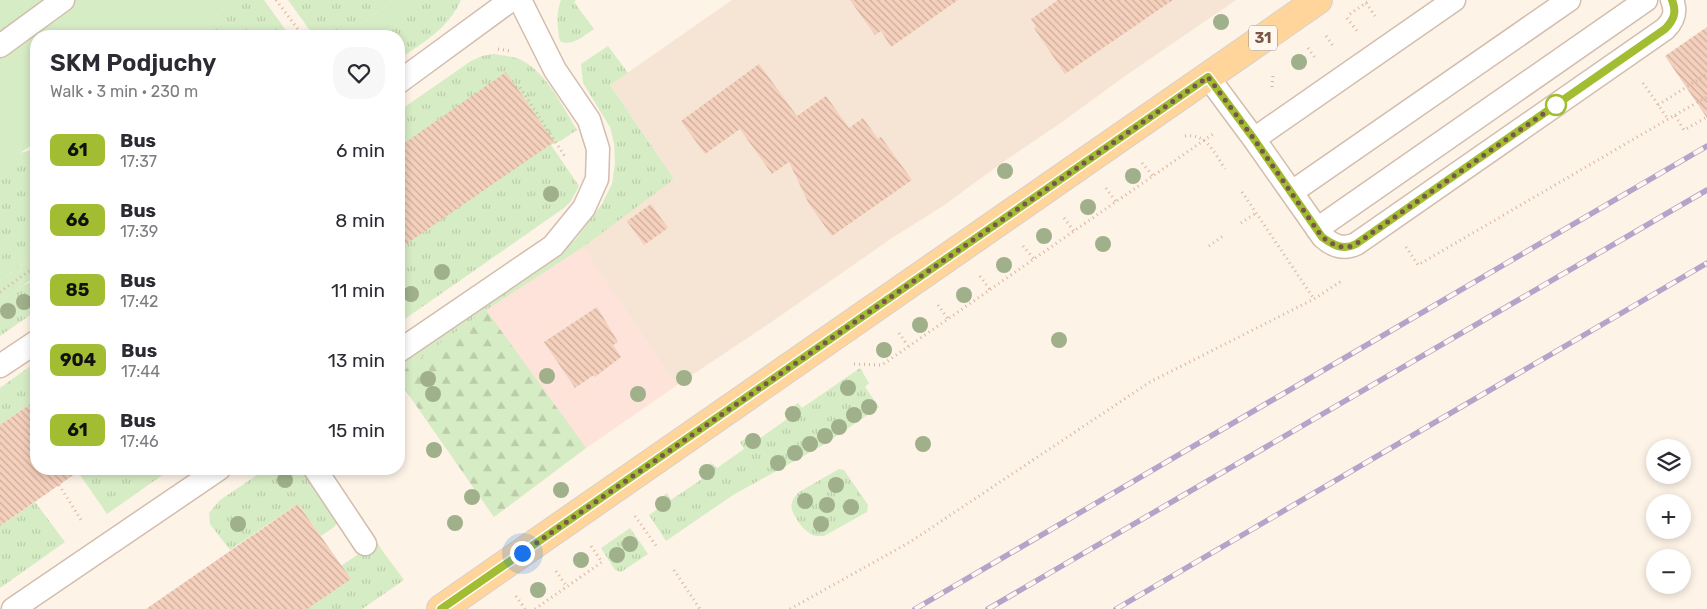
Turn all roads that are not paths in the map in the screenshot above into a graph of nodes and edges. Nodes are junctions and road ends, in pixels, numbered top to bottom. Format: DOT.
graph roads {
  1 [pos="63,0"];
  2 [pos="511,0"];
  3 [pos="520,0"];
  4 [pos="1318,0"];
  5 [pos="1454,0"];
  6 [pos="1569,0"];
  7 [pos="1646,0"];
  8 [pos="1672,0"];
  9 [pos="0,46"];
  10 [pos="1208,77"];
  11 [pos="405,78"];
  12 [pos="1254,139"];
  13 [pos="1292,192"];
  14 [pos="1317,229"];
  15 [pos="30,346"];
  16 [pos="405,347"];
  17 [pos="0,366"];
  18 [pos="210,475"];
  19 [pos="319,475"];
  20 [pos="365,544"];
  21 [pos="12,609"];
  22 [pos="441,609"];
  1 -- 9 [label="lane"];
  2 -- 11 [label="lane"];
  3 -- 16 [label="lane"];
  4 -- 10 [label="main road, 31"];
  5 -- 12 [label="lane"];
  6 -- 13 [label="lane"];
  7 -- 14 [label="lane"];
  8 -- 14 [label="lane"];
  10 -- 12 [label="lane"];
  10 -- 22 [label="main road, 31"];
  12 -- 13 [label="lane"];
  13 -- 14 [label="lane"];
  15 -- 17 [label="lane"];
  18 -- 21 [label="lane"];
  19 -- 20 [label="lane"];
}
